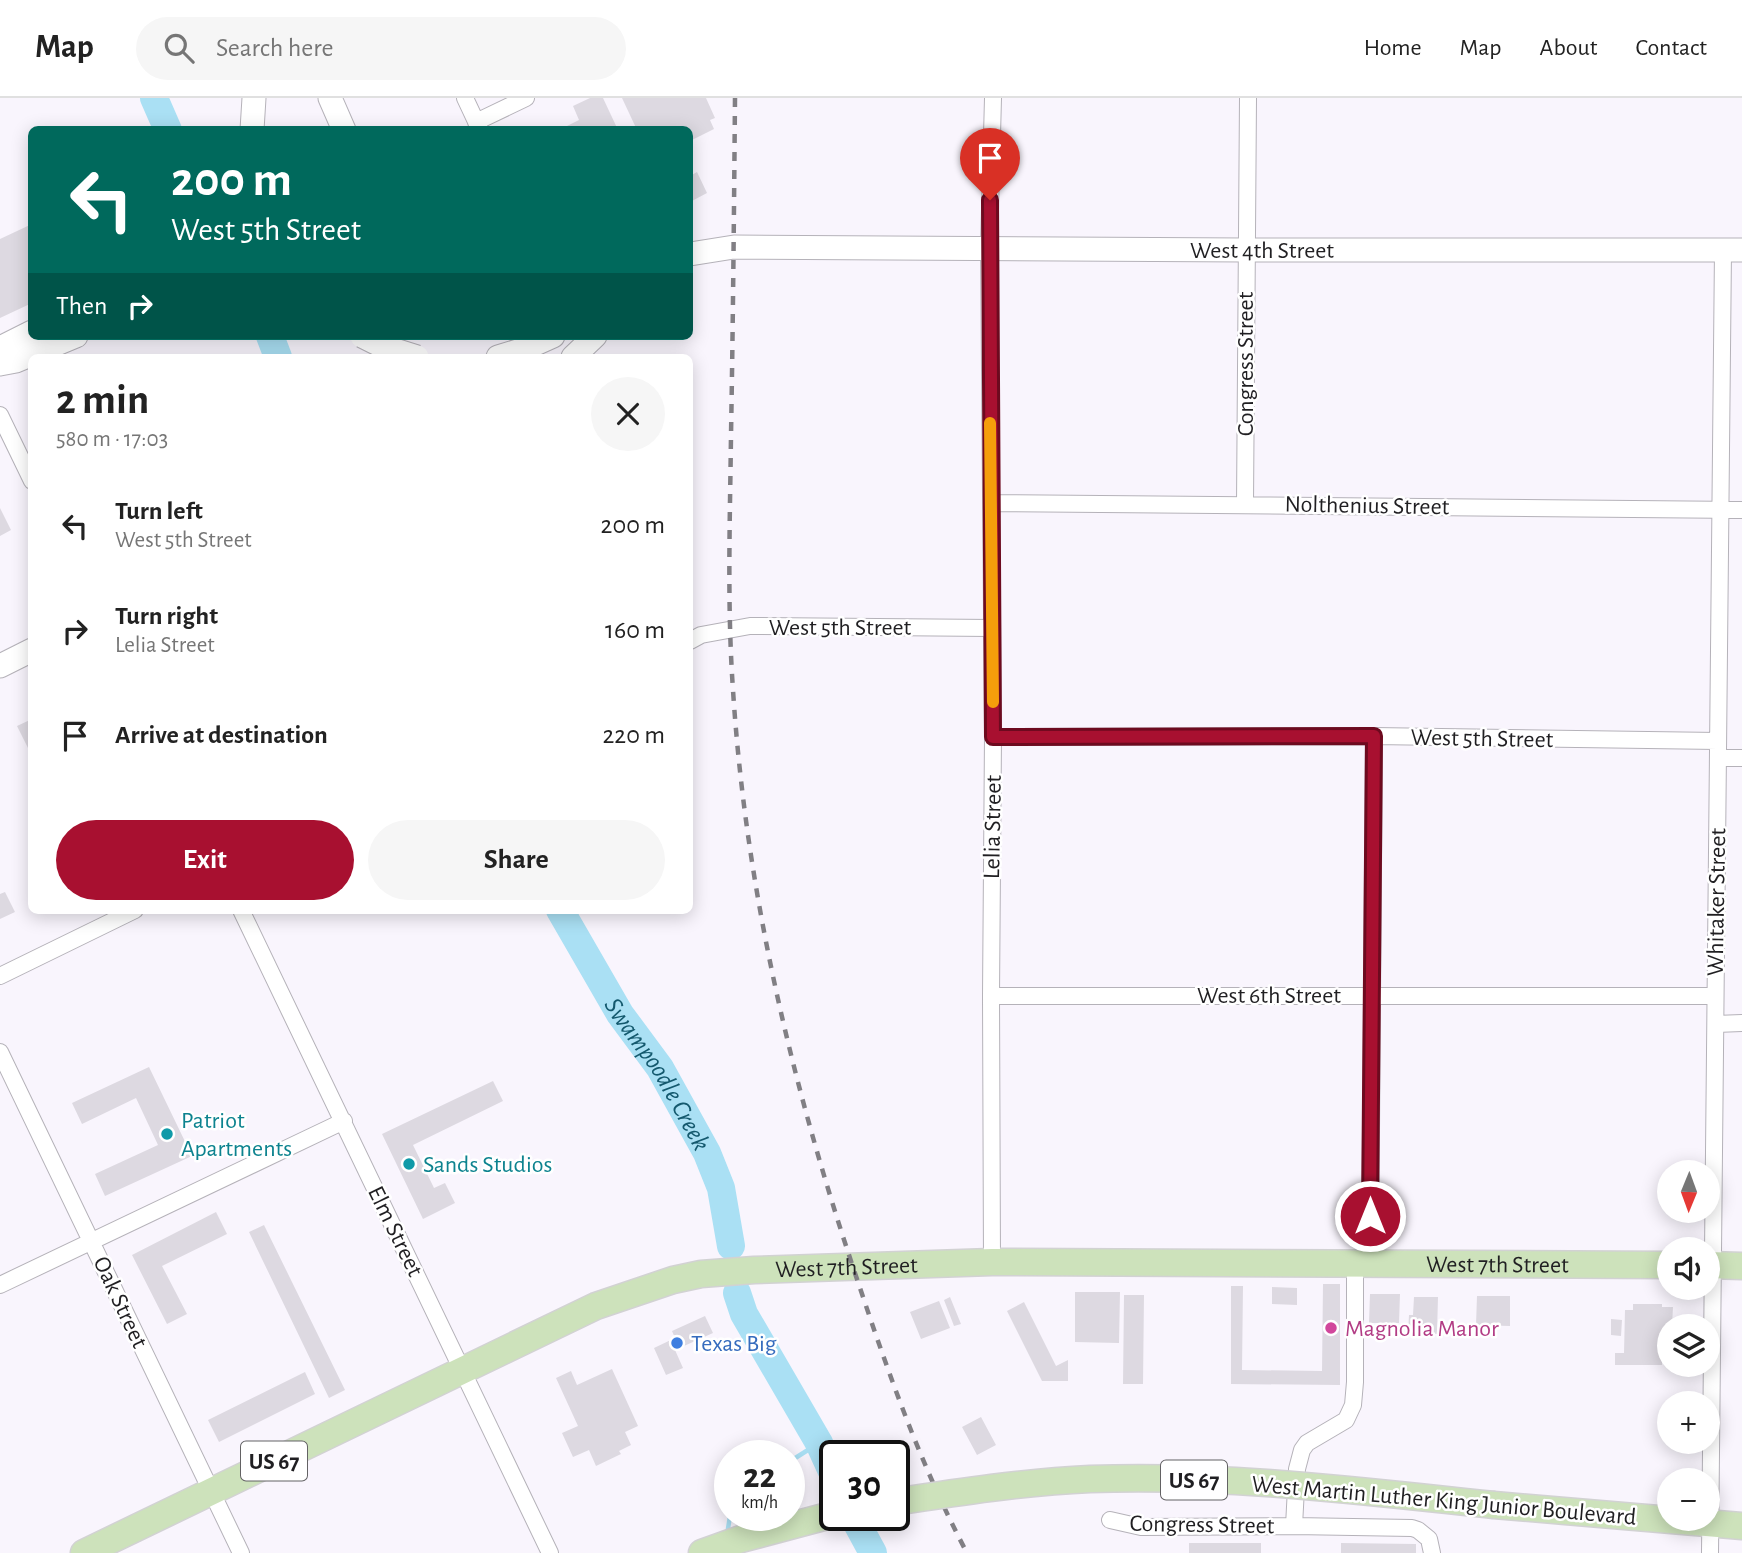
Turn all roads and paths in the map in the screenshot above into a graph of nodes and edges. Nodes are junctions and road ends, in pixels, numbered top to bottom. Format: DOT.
graph roads {
  1 [pos="254,98"];
  2 [pos="330,98"];
  3 [pos="465,98"];
  4 [pos="526,98"];
  5 [pos="993,98"];
  6 [pos="1248,98"];
  7 [pos="251,126"];
  8 [pos="342,126"];
  9 [pos="478,126"];
  10 [pos="781,247"];
  11 [pos="989,247"];
  12 [pos="1246,250"];
  13 [pos="1732,250"];
  14 [pos="693,254"];
  15 [pos="693,267"];
  16 [pos="28,334"];
  17 [pos="66,340"];
  18 [pos="371,340"];
  19 [pos="543,340"];
  20 [pos="591,340"];
  21 [pos="0,348"];
  22 [pos="33,354"];
  23 [pos="407,354"];
  24 [pos="507,354"];
  25 [pos="576,354"];
  26 [pos="28,356"];
  27 [pos="0,364"];
  28 [pos="0,415"];
  29 [pos="28,473"];
  30 [pos="991,503"];
  31 [pos="1245,504"];
  32 [pos="1720,510"];
  33 [pos="1742,510"];
  34 [pos="992,628"];
  35 [pos="693,639"];
  36 [pos="28,652"];
  37 [pos="0,666"];
  38 [pos="1374,736"];
  39 [pos="993,737"];
  40 [pos="1718,741"];
  41 [pos="1718,758"];
  42 [pos="1742,758"];
  43 [pos="127,914"];
  44 [pos="242,914"];
  45 [pos="0,976"];
  46 [pos="1371,995"];
  47 [pos="991,996"];
  48 [pos="1715,996"];
  49 [pos="1742,1023"];
  50 [pos="1716,1024"];
  51 [pos="0,1052"];
  52 [pos="344,1121"];
  53 [pos="1711,1237"];
  54 [pos="92,1240"];
  55 [pos="992,1262"];
  56 [pos="1362,1263"];
  57 [pos="1657,1265"];
  58 [pos="1720,1265"];
  59 [pos="1742,1266"];
  60 [pos="0,1285"];
  61 [pos="1710,1300"];
  62 [pos="464,1369"];
  63 [pos="1710,1468"];
  64 [pos="211,1492"];
  65 [pos="910,1499"];
  66 [pos="819,1518"];
  67 [pos="1657,1519"];
  68 [pos="1110,1520"];
  69 [pos="1720,1525"];
  70 [pos="1294,1526"];
  71 [pos="1742,1526"];
  72 [pos="1710,1531"];
  73 [pos="84,1553"];
  74 [pos="241,1553"];
  75 [pos="550,1553"];
  76 [pos="702,1553"];
  77 [pos="1432,1553"];
  78 [pos="1710,1553"];
  1 -- 7 [label="main road"];
  2 -- 8 [label="main road"];
  3 -- 9 [label="street"];
  4 -- 9 [label="street"];
  5 -- 11 [label="street, Lelia Street"];
  6 -- 12 [label="street, Congress Street"];
  10 -- 11 [label="main road, West 4th Street"];
  10 -- 14 [label="main road, West 4th Street"];
  10 -- 15 [label="main road, West 4th Street"];
  11 -- 12 [label="main road, West 4th Street"];
  11 -- 30 [label="street, Lelia Street"];
  12 -- 13 [label="main road, West 4th Street"];
  12 -- 31 [label="street, Congress Street"];
  13 -- 32 [label="street, Whitaker Street"];
  16 -- 21 [label="main road"];
  17 -- 22 [label="main road"];
  18 -- 23 [label="main road, bridge"];
  19 -- 24 [label="main road"];
  20 -- 25 [label="main road"];
  26 -- 27 [label="main road"];
  28 -- 29 [label="street"];
  30 -- 31 [label="street, Nolthenius Street"];
  30 -- 34 [label="street, Lelia Street"];
  31 -- 32 [label="street, Nolthenius Street"];
  32 -- 33 [label="street, Nolthenius Street"];
  32 -- 40 [label="street, Whitaker Street"];
  34 -- 35 [label="street, West 5th Street"];
  34 -- 39 [label="street, Lelia Street"];
  36 -- 37 [label="main road"];
  38 -- 39 [label="street, West 5th Street"];
  38 -- 40 [label="street, West 5th Street"];
  38 -- 46 [label="street, Congress Street"];
  39 -- 47 [label="street, Lelia Street"];
  40 -- 41 [label="street, Whitaker Street"];
  41 -- 42 [label="street"];
  41 -- 48 [label="street, Whitaker Street"];
  43 -- 45 [label="street"];
  44 -- 52 [label="street, Elm Street"];
  46 -- 47 [label="street, West 6th Street"];
  46 -- 48 [label="street, West 6th Street"];
  46 -- 56 [label="street, Congress Street"];
  47 -- 55 [label="street, Lelia Street"];
  48 -- 50 [label="street, Whitaker Street"];
  49 -- 50 [label="street"];
  50 -- 53 [label="street, Whitaker Street"];
  51 -- 54 [label="street, Oak Street"];
  52 -- 54 [label="street"];
  52 -- 62 [label="street, Elm Street"];
  54 -- 60 [label="street"];
  54 -- 64 [label="street, Oak Street"];
  55 -- 56 [label="main road, West 7th Street / US 67"];
  55 -- 62 [label="main road, West 7th Street / US 67"];
  56 -- 57 [label="main road, West 7th Street / US 67"];
  56 -- 70 [label="street, Congress Street"];
  58 -- 59 [label="main road"];
  61 -- 63 [label="street, Whitaker Street"];
  62 -- 64 [label="main road, West 7th Street / US 67"];
  62 -- 75 [label="street, Elm Street"];
  64 -- 73 [label="main road, West 7th Street / US 67"];
  64 -- 74 [label="street, Oak Street"];
  65 -- 67 [label="main road, West Martin Luther King Junior Boulevard / US 67, bridge"];
  66 -- 76 [label="main road"];
  68 -- 70 [label="street, Congress Street"];
  69 -- 71 [label="main road, West Martin Luther King Junior Boulevard / US 67"];
  70 -- 77 [label="street, Congress Street"];
  72 -- 78 [label="street, Whitaker Street"];
}
